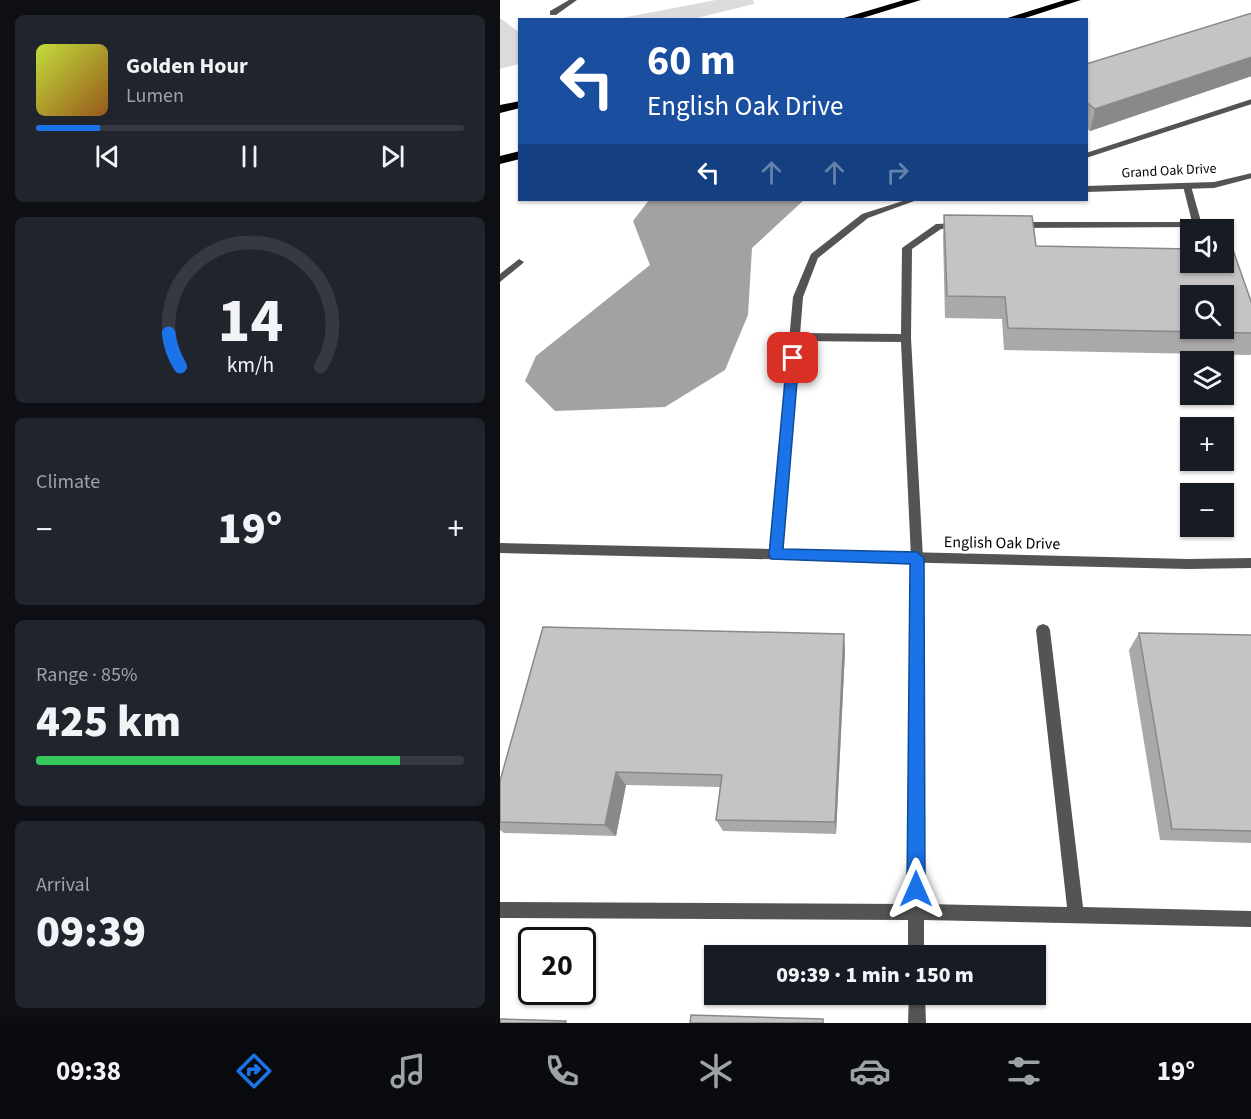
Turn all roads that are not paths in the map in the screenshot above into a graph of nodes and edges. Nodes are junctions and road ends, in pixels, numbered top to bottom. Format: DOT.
graph roads {
  1 [pos="574,0"];
  2 [pos="916,0"];
  3 [pos="1076,0"];
  4 [pos="553,14"];
  5 [pos="849,18"];
  6 [pos="1013,18"];
  7 [pos="1252,101"];
  8 [pos="518,104"];
  9 [pos="500,109"];
  10 [pos="1088,155"];
  11 [pos="518,156"];
  12 [pos="500,160"];
  13 [pos="1252,175"];
  14 [pos="1187,186"];
  15 [pos="1088,189"];
  16 [pos="910,201"];
  17 [pos="1010,225"];
  18 [pos="975,226"];
  19 [pos="520,262"];
  20 [pos="500,279"];
  21 [pos="795,336"];
  22 [pos="906,338"];
  23 [pos="500,548"];
  24 [pos="776,555"];
  25 [pos="917,558"];
  26 [pos="1252,563"];
  27 [pos="1043,630"];
  28 [pos="500,910"];
  29 [pos="916,912"];
  30 [pos="1076,915"];
  31 [pos="1252,919"];
  32 [pos="916,945"];
  33 [pos="917,1005"];
  34 [pos="917,1023"];
  1 -- 4 [label="street"];
  2 -- 5 [label="highway"];
  3 -- 6 [label="highway"];
  7 -- 10 [label="street"];
  8 -- 9 [label="highway"];
  11 -- 12 [label="highway"];
  13 -- 14 [label="street, Grand Oak Drive"];
  14 -- 15 [label="street, Grand Oak Drive"];
  14 -- 17 [label="street"];
  16 -- 21 [label="street"];
  18 -- 22 [label="street"];
  19 -- 20 [label="street"];
  21 -- 22 [label="street"];
  21 -- 24 [label="street"];
  22 -- 25 [label="street"];
  23 -- 24 [label="street, English Oak Drive"];
  24 -- 25 [label="street, English Oak Drive"];
  25 -- 26 [label="street, English Oak Drive"];
  25 -- 29 [label="street"];
  27 -- 30 [label="street"];
  28 -- 29 [label="street"];
  29 -- 30 [label="street"];
  29 -- 32 [label="street"];
  30 -- 31 [label="street"];
  33 -- 34 [label="street"];
}
